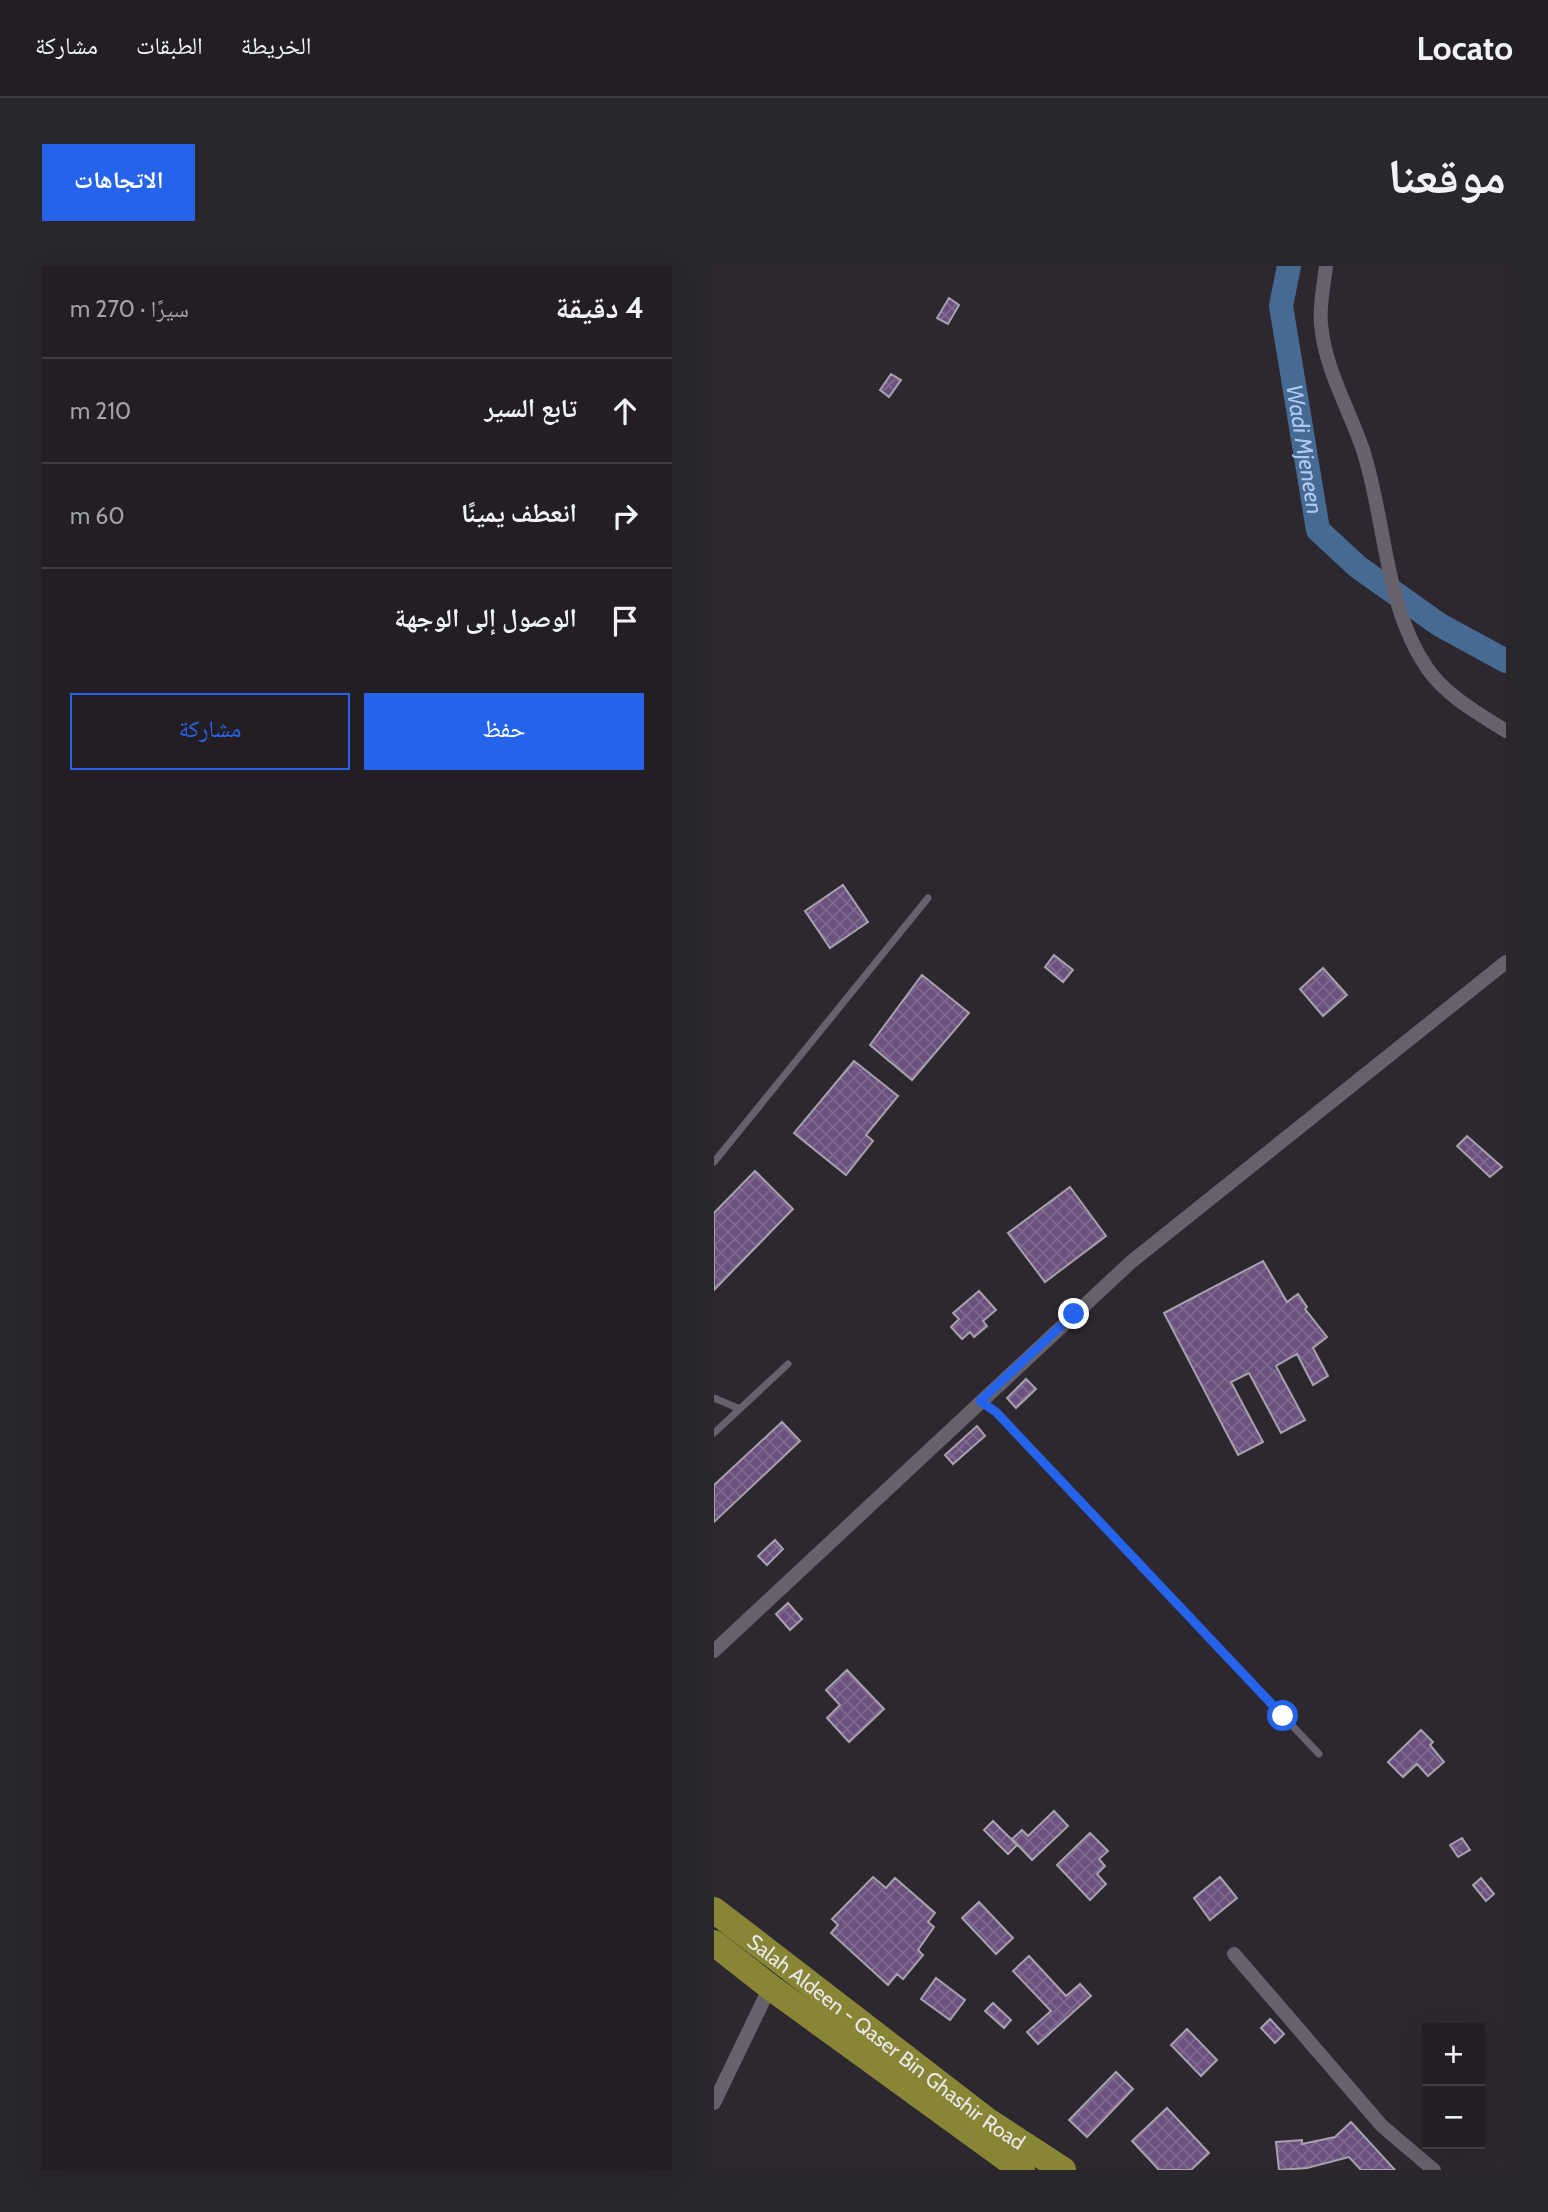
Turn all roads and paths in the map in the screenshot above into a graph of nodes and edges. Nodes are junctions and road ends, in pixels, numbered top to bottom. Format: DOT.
graph roads {
  1 [pos="1326,266"];
  2 [pos="1506,731"];
  3 [pos="928,898"];
  4 [pos="1506,962"];
  5 [pos="714,1162"];
  6 [pos="788,1364"];
  7 [pos="714,1398"];
  8 [pos="980,1401"];
  9 [pos="740,1409"];
  10 [pos="714,1433"];
  11 [pos="714,1651"];
  12 [pos="1319,1754"];
  13 [pos="714,1910"];
  14 [pos="714,1942"];
  15 [pos="1234,1954"];
  16 [pos="770,1987"];
  17 [pos="714,2104"];
  18 [pos="1022,2170"];
  19 [pos="1063,2170"];
  20 [pos="1434,2170"];
  1 -- 2 [label="street"];
  3 -- 5 [label="lane"];
  4 -- 8 [label="street"];
  6 -- 9 [label="lane"];
  7 -- 9 [label="lane"];
  8 -- 11 [label="street"];
  8 -- 12 [label="lane"];
  9 -- 10 [label="lane"];
  13 -- 19 [label="highway, Salah Aldeen - Qaser Bin Ghashir Road"];
  14 -- 16 [label="highway"];
  15 -- 20 [label="street"];
  16 -- 17 [label="street"];
  16 -- 18 [label="highway"];
}
